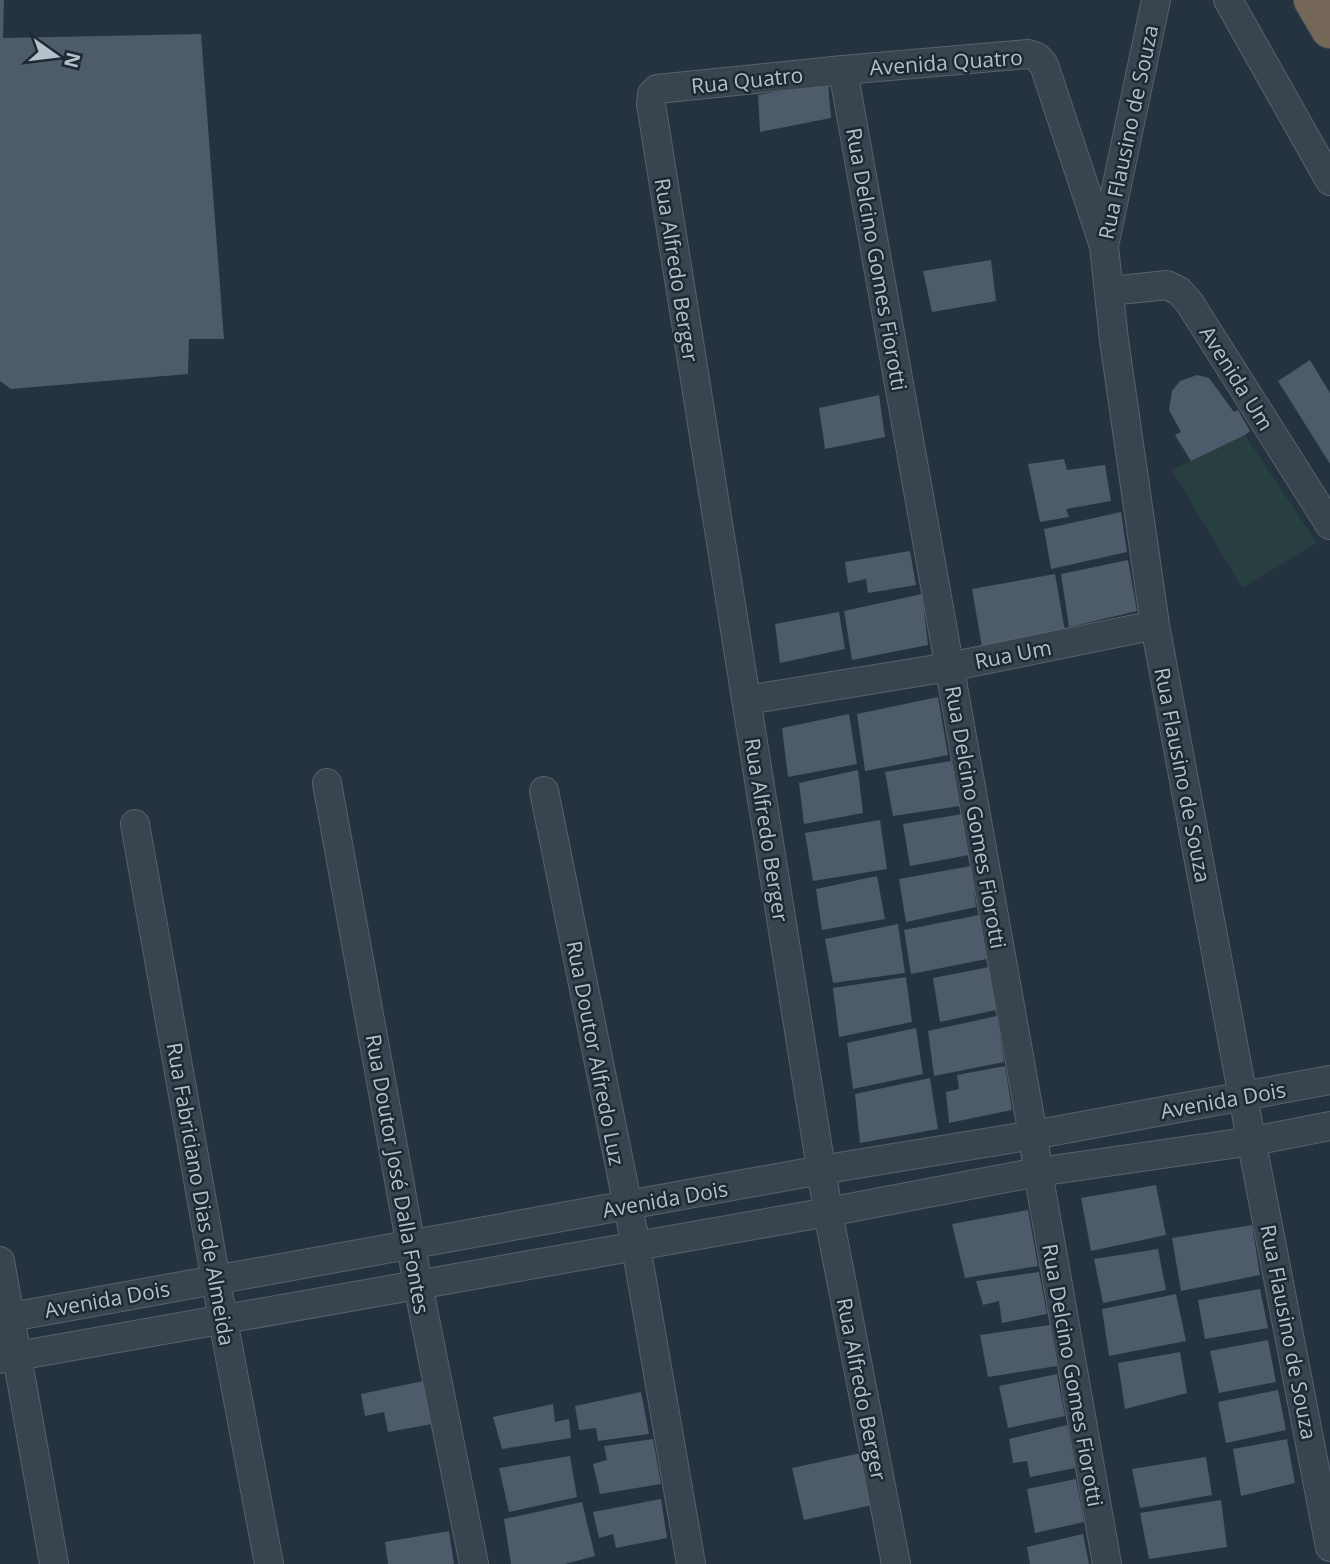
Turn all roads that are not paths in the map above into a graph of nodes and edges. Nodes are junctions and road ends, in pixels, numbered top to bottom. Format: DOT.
graph roads {
  1 [pos="1156,0"];
  2 [pos="1228,0"];
  3 [pos="1313,0"];
  4 [pos="1330,29"];
  5 [pos="843,70"];
  6 [pos="652,94"];
  7 [pos="1330,181"];
  8 [pos="1104,246"];
  9 [pos="1110,291"];
  10 [pos="1330,525"];
  11 [pos="1155,625"];
  12 [pos="949,667"];
  13 [pos="747,700"];
  14 [pos="327,782"];
  15 [pos="544,791"];
  16 [pos="135,824"];
  17 [pos="1330,1080"];
  18 [pos="1243,1097"];
  19 [pos="1330,1126"];
  20 [pos="1033,1135"];
  21 [pos="1252,1141"];
  22 [pos="821,1170"];
  23 [pos="1038,1172"];
  24 [pos="627,1205"];
  25 [pos="828,1212"];
  26 [pos="411,1245"];
  27 [pos="635,1246"];
  28 [pos="0,1261"];
  29 [pos="216,1280"];
  30 [pos="418,1285"];
  31 [pos="5,1318"];
  32 [pos="223,1320"];
  33 [pos="9,1358"];
  34 [pos="1330,1547"];
  35 [pos="54,1564"];
  36 [pos="269,1564"];
  37 [pos="474,1564"];
  38 [pos="691,1564"];
  39 [pos="896,1564"];
  40 [pos="1107,1564"];
  1 -- 8 [label="street, Rua Flausino de Souza"];
  2 -- 7 [label="street"];
  3 -- 4 [label="highway"];
  5 -- 6 [label="street, Rua Quatro"];
  5 -- 8 [label="street, Avenida Quatro"];
  5 -- 12 [label="street, Rua Delcino Gomes Fiorotti"];
  6 -- 13 [label="street, Rua Alfredo Berger"];
  8 -- 9 [label="street, Rua Flausino de Souza"];
  9 -- 10 [label="street, Avenida Um"];
  9 -- 11 [label="street, Rua Flausino de Souza"];
  11 -- 12 [label="street, Rua Um"];
  11 -- 18 [label="street, Rua Flausino de Souza"];
  12 -- 13 [label="street, Rua Um"];
  12 -- 20 [label="street, Rua Delcino Gomes Fiorotti"];
  13 -- 22 [label="street, Rua Alfredo Berger"];
  14 -- 26 [label="street, Rua Doutor José Dalla Fontes"];
  15 -- 24 [label="street, Rua Doutor Alfredo Luz"];
  16 -- 29 [label="street, Rua Fabriciano Dias de Almeida"];
  17 -- 18 [label="street, Avenida Dois"];
  18 -- 20 [label="street, Avenida Dois"];
  18 -- 21 [label="street, Rua Flausino de Souza"];
  19 -- 21 [label="street, Avenida Dois"];
  20 -- 22 [label="street, Avenida Dois"];
  20 -- 23 [label="street, Rua Delcino Gomes Fiorotti"];
  21 -- 23 [label="street, Avenida Dois"];
  21 -- 34 [label="street, Rua Flausino de Souza"];
  22 -- 24 [label="street, Avenida Dois"];
  22 -- 25 [label="street, Rua Alfredo Berger"];
  23 -- 25 [label="street, Avenida Dois"];
  23 -- 40 [label="street, Rua Delcino Gomes Fiorotti"];
  24 -- 26 [label="street, Avenida Dois"];
  24 -- 27 [label="street, Rua Doutor Alfredo Luz"];
  25 -- 27 [label="street, Avenida Dois"];
  25 -- 39 [label="street, Rua Alfredo Berger"];
  26 -- 29 [label="street, Avenida Dois"];
  26 -- 30 [label="street, Rua Doutor José Dalla Fontes"];
  27 -- 30 [label="street, Avenida Dois"];
  27 -- 38 [label="street, Rua Doutor Alfredo Luz"];
  28 -- 31 [label="street"];
  29 -- 31 [label="street, Avenida Dois"];
  29 -- 32 [label="street, Rua Fabriciano Dias de Almeida"];
  30 -- 32 [label="street, Avenida Dois"];
  30 -- 37 [label="street, Rua Doutor José Dalla Fontes"];
  31 -- 33 [label="street"];
  32 -- 33 [label="street, Avenida Dois"];
  32 -- 36 [label="street, Rua Fabriciano Dias de Almeida"];
  33 -- 35 [label="street"];
}
